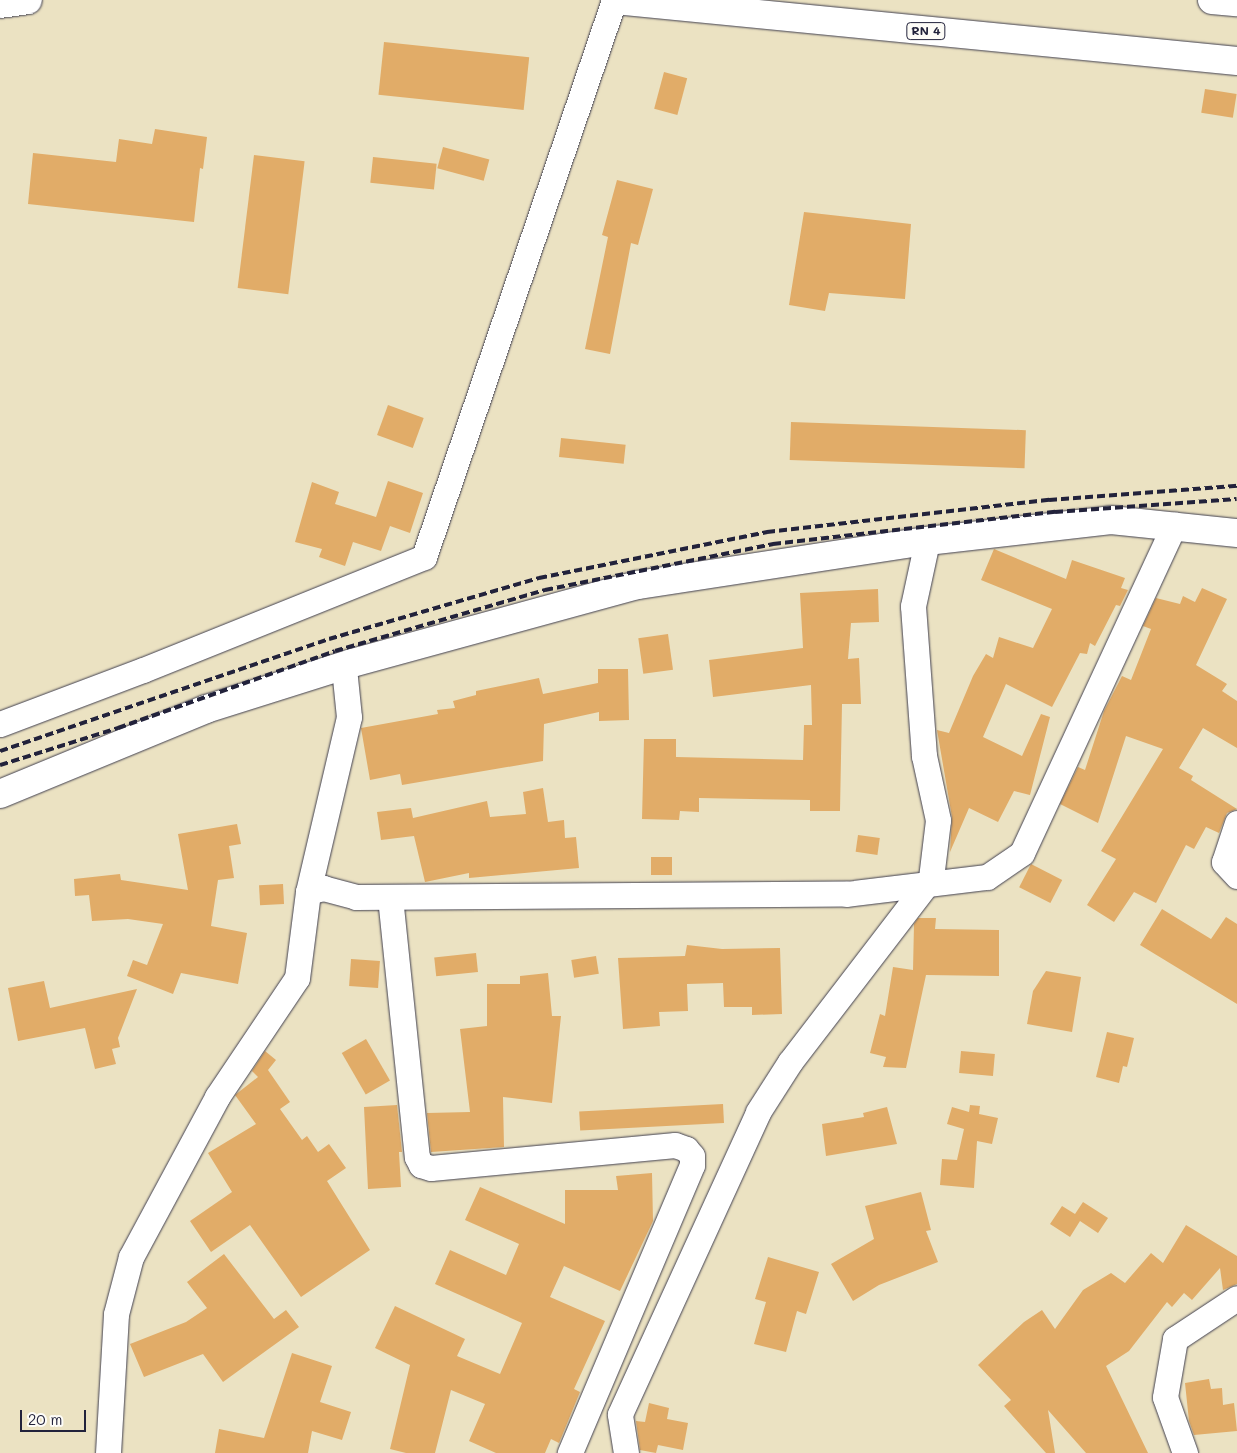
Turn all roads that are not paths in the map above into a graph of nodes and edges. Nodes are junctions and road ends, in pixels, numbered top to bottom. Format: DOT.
graph roads {
  1 [pos="28,0"];
  2 [pos="614,0"];
  3 [pos="1212,0"];
  4 [pos="1237,2"];
  5 [pos="0,4"];
  6 [pos="1237,61"];
  7 [pos="1174,525"];
  8 [pos="1237,533"];
  9 [pos="927,542"];
  10 [pos="344,668"];
  11 [pos="0,724"];
  12 [pos="0,794"];
  13 [pos="1237,823"];
  14 [pos="1237,876"];
  15 [pos="925,885"];
  16 [pos="308,892"];
  17 [pos="390,897"];
  18 [pos="1237,1298"];
  19 [pos="620,1414"];
  20 [pos="108,1453"];
  21 [pos="570,1453"];
  22 [pos="610,1453"];
  23 [pos="626,1453"];
  24 [pos="1185,1453"];
  1 -- 5 [label="main road"];
  2 -- 6 [label="main road, RN 4"];
  2 -- 11 [label="street"];
  3 -- 4 [label="main road"];
  7 -- 8 [label="main road"];
  7 -- 9 [label="main road"];
  7 -- 15 [label="street"];
  9 -- 10 [label="main road"];
  9 -- 15 [label="street"];
  10 -- 12 [label="main road"];
  10 -- 16 [label="street"];
  13 -- 14 [label="street"];
  15 -- 17 [label="street"];
  15 -- 19 [label="street"];
  16 -- 17 [label="street"];
  16 -- 20 [label="street"];
  17 -- 21 [label="street"];
  18 -- 24 [label="street"];
  19 -- 22 [label="street"];
  19 -- 23 [label="street"];
}
